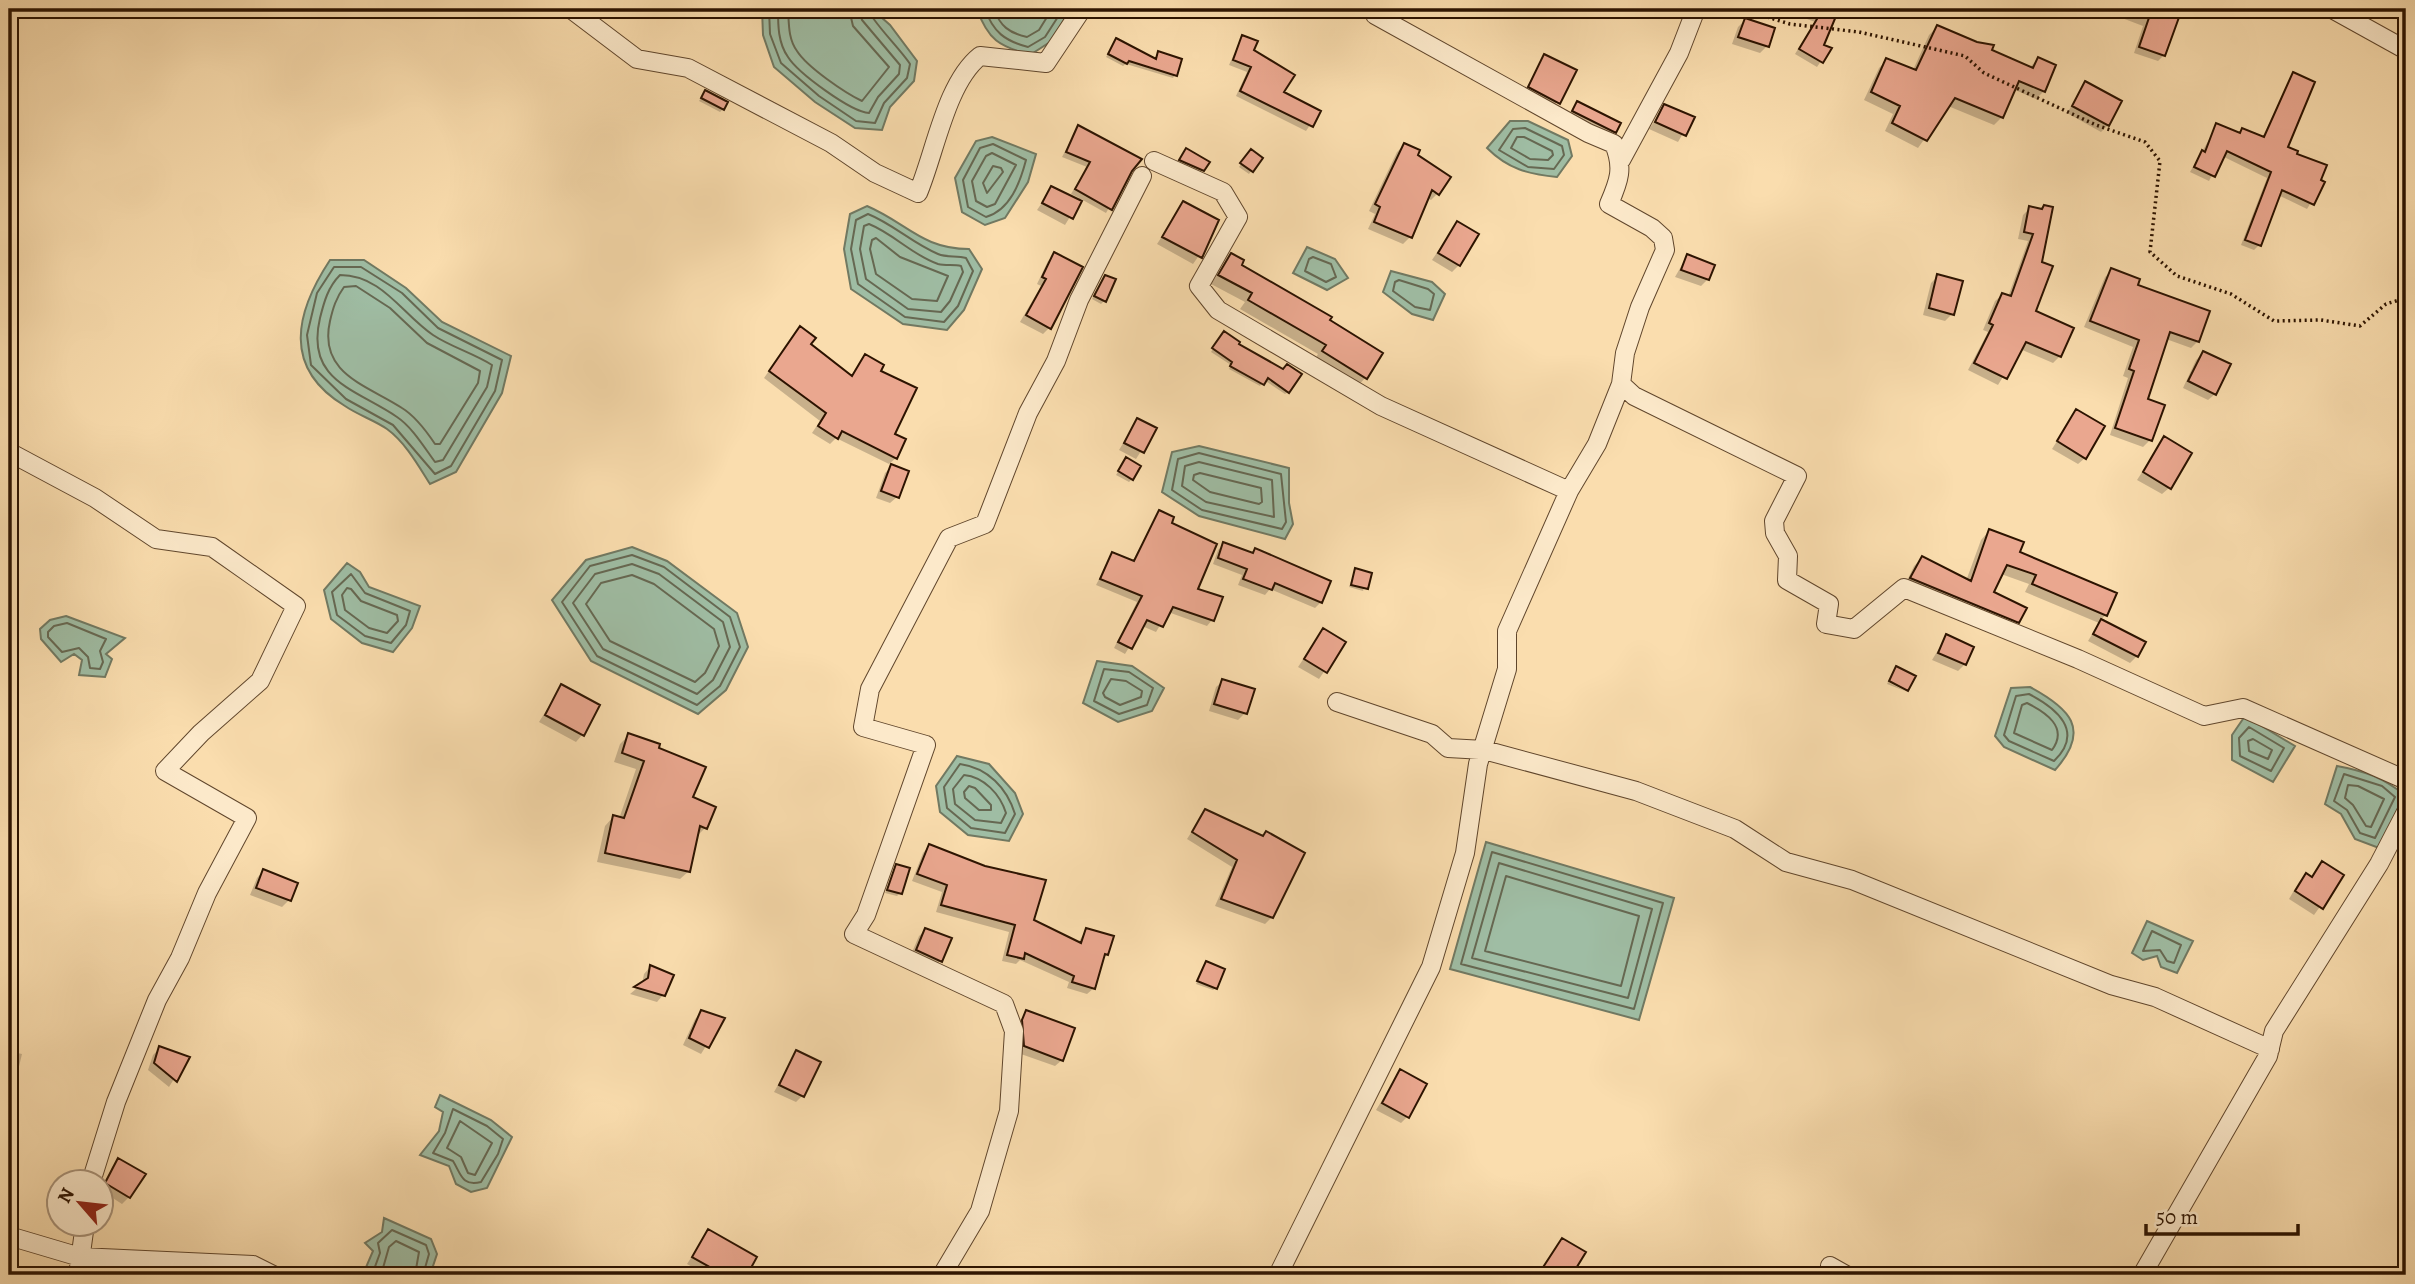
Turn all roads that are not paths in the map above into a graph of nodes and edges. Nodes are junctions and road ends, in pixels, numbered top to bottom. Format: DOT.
graph roads {
  1 [pos="571,9"];
  2 [pos="1082,9"];
  3 [pos="1378,9"];
  4 [pos="1696,9"];
  5 [pos="2332,9"];
  6 [pos="2406,50"];
  7 [pos="1621,160"];
  8 [pos="1154,161"];
  9 [pos="1142,176"];
  10 [pos="1621,384"];
  11 [pos="9,452"];
  12 [pos="1569,491"];
  13 [pos="1337,702"];
  14 [pos="1483,750"];
  15 [pos="2406,780"];
  16 [pos="2406,813"];
  17 [pos="2270,1049"];
  18 [pos="95,1168"];
  19 [pos="9,1236"];
  20 [pos="83,1238"];
  21 [pos="80,1257"];
  22 [pos="1830,1266"];
  23 [pos="78,1275"];
  24 [pos="273,1275"];
  25 [pos="942,1275"];
  26 [pos="1278,1275"];
  27 [pos="1846,1275"];
  28 [pos="2141,1275"];
  1 -- 2 [label="street"];
  3 -- 7 [label="street"];
  4 -- 7 [label="street"];
  5 -- 6 [label="street"];
  7 -- 10 [label="street"];
  8 -- 12 [label="street"];
  9 -- 25 [label="street"];
  10 -- 12 [label="street"];
  10 -- 15 [label="street"];
  11 -- 18 [label="street"];
  12 -- 14 [label="street"];
  13 -- 14 [label="street"];
  14 -- 17 [label="street"];
  14 -- 26 [label="street"];
  16 -- 17 [label="street"];
  17 -- 28 [label="street"];
  19 -- 21 [label="street"];
  20 -- 21 [label="street"];
  21 -- 23 [label="street"];
  21 -- 24 [label="street"];
  22 -- 27 [label="street"];
}
